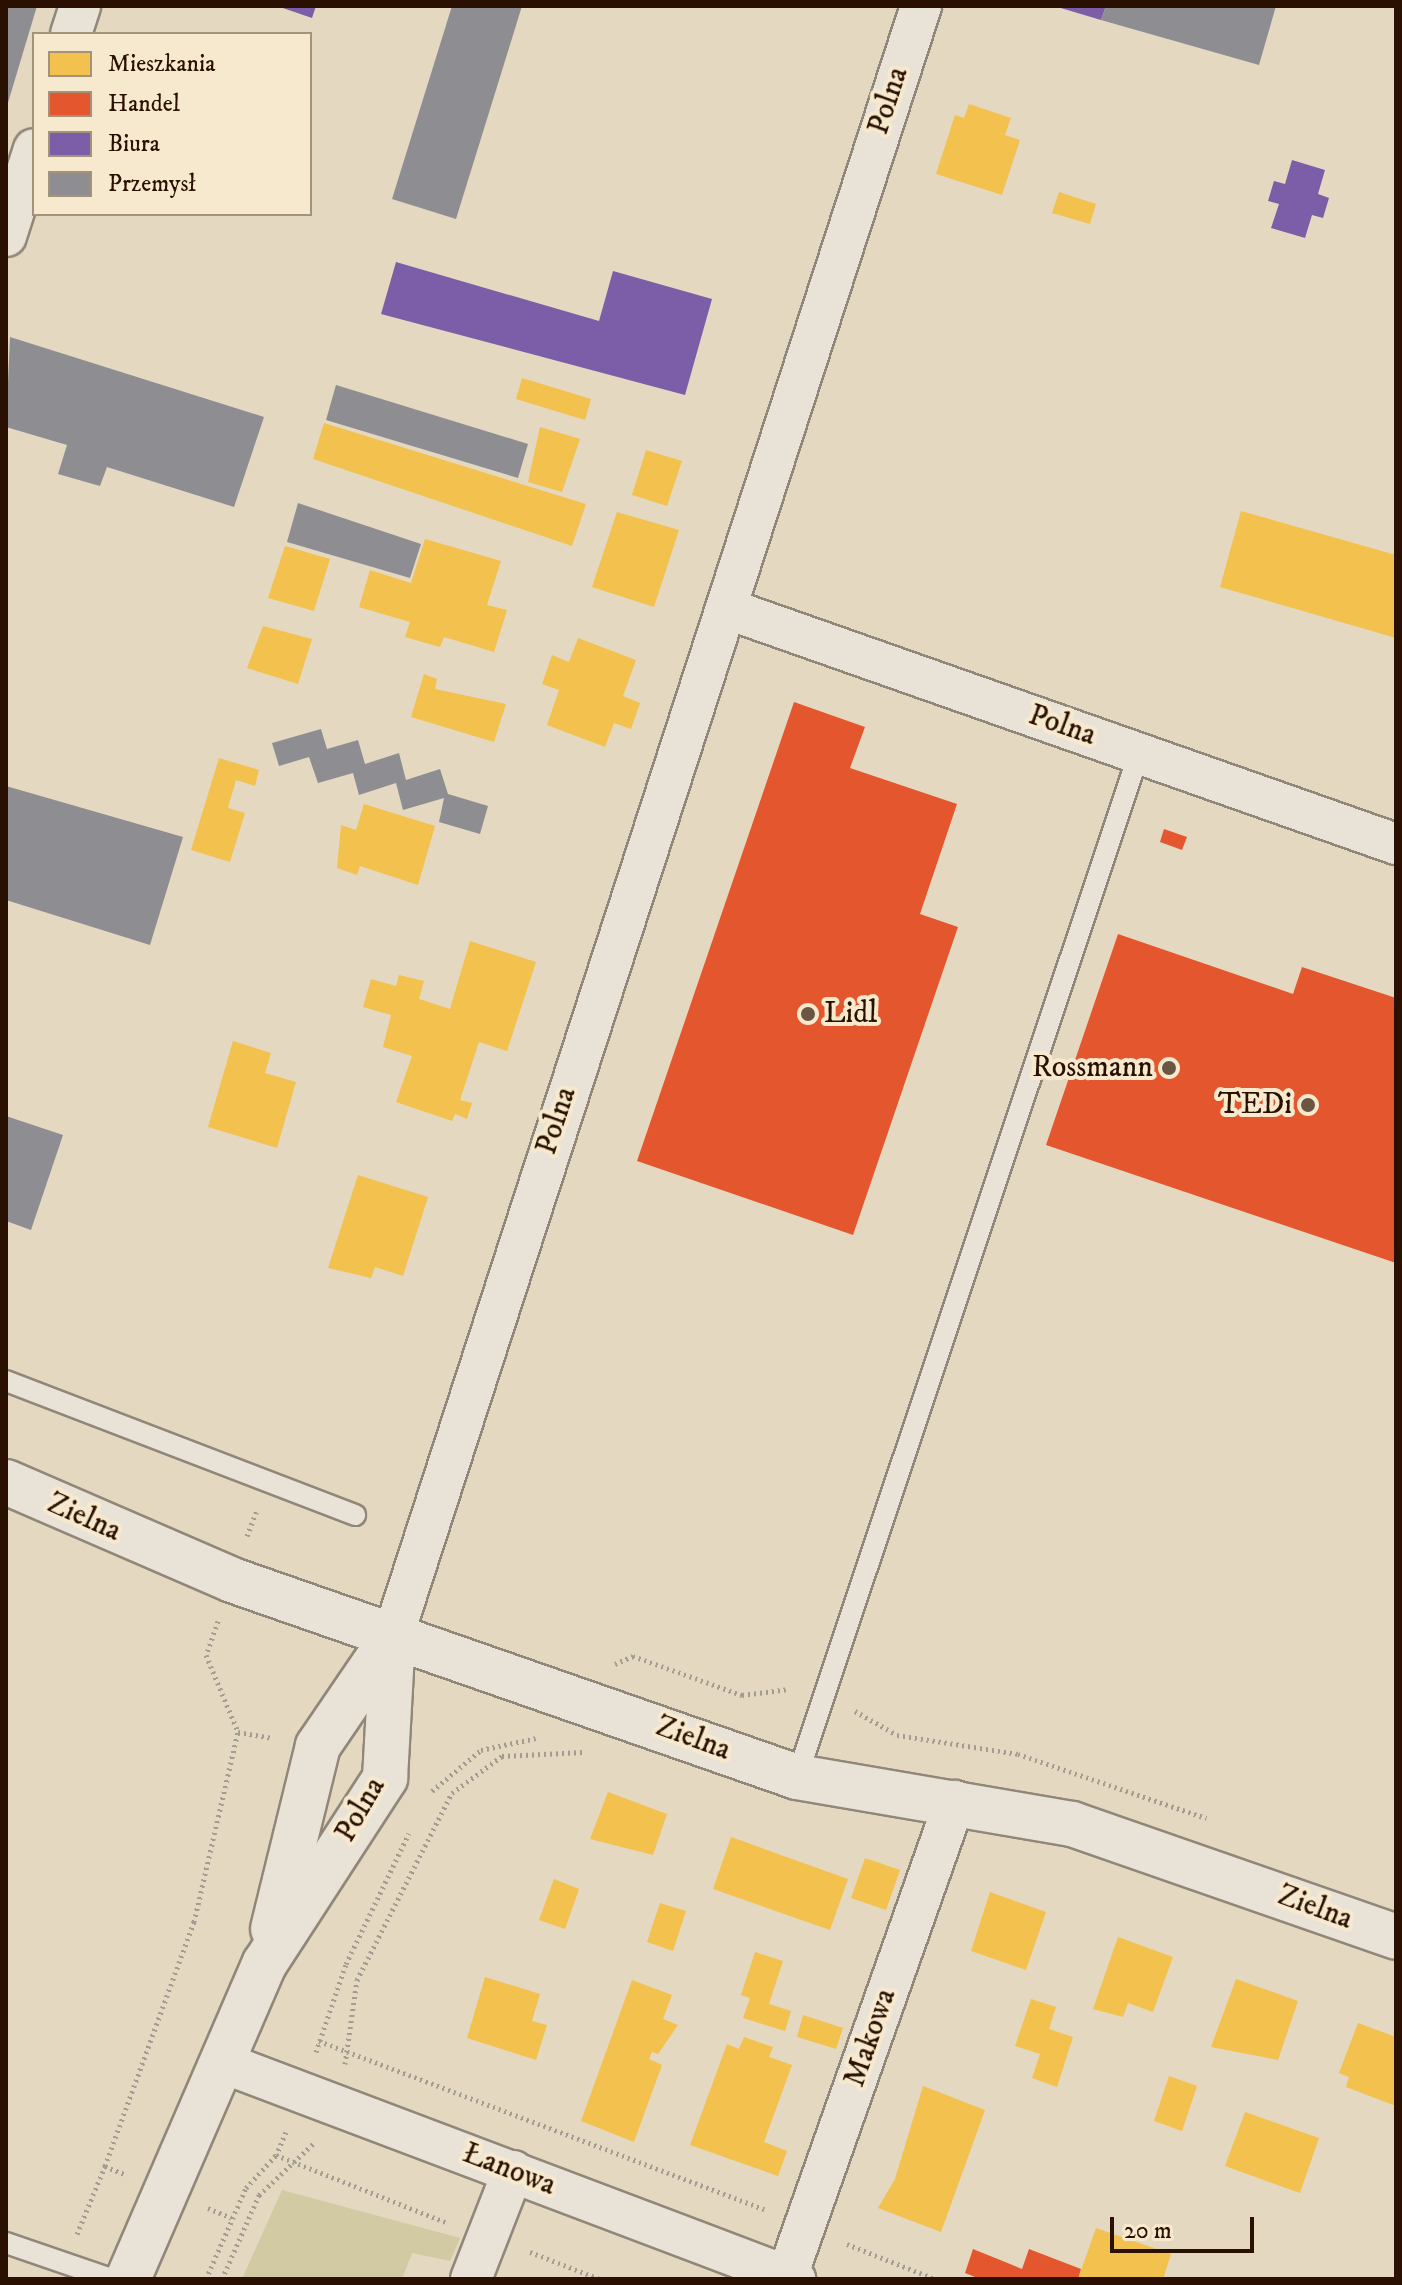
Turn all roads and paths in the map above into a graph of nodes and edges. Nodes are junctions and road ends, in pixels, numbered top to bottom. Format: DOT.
graph roads {
  1 [pos="80,6"];
  2 [pos="921,6"];
  3 [pos="72,32"];
  4 [pos="32,155"];
  5 [pos="6,236"];
  6 [pos="728,609"];
  7 [pos="1139,753"];
  8 [pos="1396,844"];
  9 [pos="6,1381"];
  10 [pos="6,1482"];
  11 [pos="355,1515"];
  12 [pos="393,1636"];
  13 [pos="824,1698"];
  14 [pos="600,1706"];
  15 [pos="238,1732"];
  16 [pos="545,1738"];
  17 [pos="567,1741"];
  18 [pos="584,1747"];
  19 [pos="595,1751"];
  20 [pos="797,1777"];
  21 [pos="424,1801"];
  22 [pos="955,1801"];
  23 [pos="1211,1819"];
  24 [pos="1396,1937"];
  25 [pos="265,1963"];
  26 [pos="319,2041"];
  27 [pos="348,2055"];
  28 [pos="221,2062"];
  29 [pos="331,2103"];
  30 [pos="276,2155"];
  31 [pos="105,2166"];
  32 [pos="513,2171"];
  33 [pos="804,2226"];
  34 [pos="6,2243"];
  35 [pos="791,2277"];
  36 [pos="111,2279"];
  37 [pos="128,2279"];
  38 [pos="206,2279"];
  39 [pos="222,2279"];
  40 [pos="471,2279"];
  41 [pos="935,2279"];
  1 -- 3 [label="street"];
  2 -- 6 [label="street, Polna"];
  4 -- 5 [label="street"];
  6 -- 7 [label="street, Polna"];
  6 -- 12 [label="street, Polna"];
  7 -- 8 [label="street, Polna"];
  7 -- 13 [label="lane"];
  9 -- 11 [label="lane"];
  10 -- 12 [label="street, Zielna"];
  12 -- 14 [label="street, Zielna"];
  12 -- 25 [label="street, Polna"];
  12 -- 25 [label="street, Polna"];
  13 -- 14 [label="path"];
  13 -- 20 [label="lane"];
  13 -- 23 [label="path"];
  14 -- 20 [label="street, Zielna"];
  15 -- 31 [label="path"];
  16 -- 21 [label="path"];
  17 -- 18 [label="path"];
  18 -- 19 [label="path"];
  18 -- 27 [label="path"];
  20 -- 22 [label="street, Zielna"];
  22 -- 24 [label="street, Zielna"];
  22 -- 33 [label="street, Makowa"];
  25 -- 28 [label="street, Polna"];
  26 -- 27 [label="path"];
  27 -- 29 [label="path"];
  27 -- 33 [label="path"];
  28 -- 29 [label="street, Łanowa"];
  28 -- 37 [label="street, Polna"];
  29 -- 32 [label="street, Łanowa"];
  29 -- 39 [label="path"];
  30 -- 38 [label="path"];
  32 -- 35 [label="street, Łanowa"];
  32 -- 40 [label="street"];
  33 -- 35 [label="street, Makowa"];
  33 -- 41 [label="path"];
  34 -- 36 [label="lane"];
}
